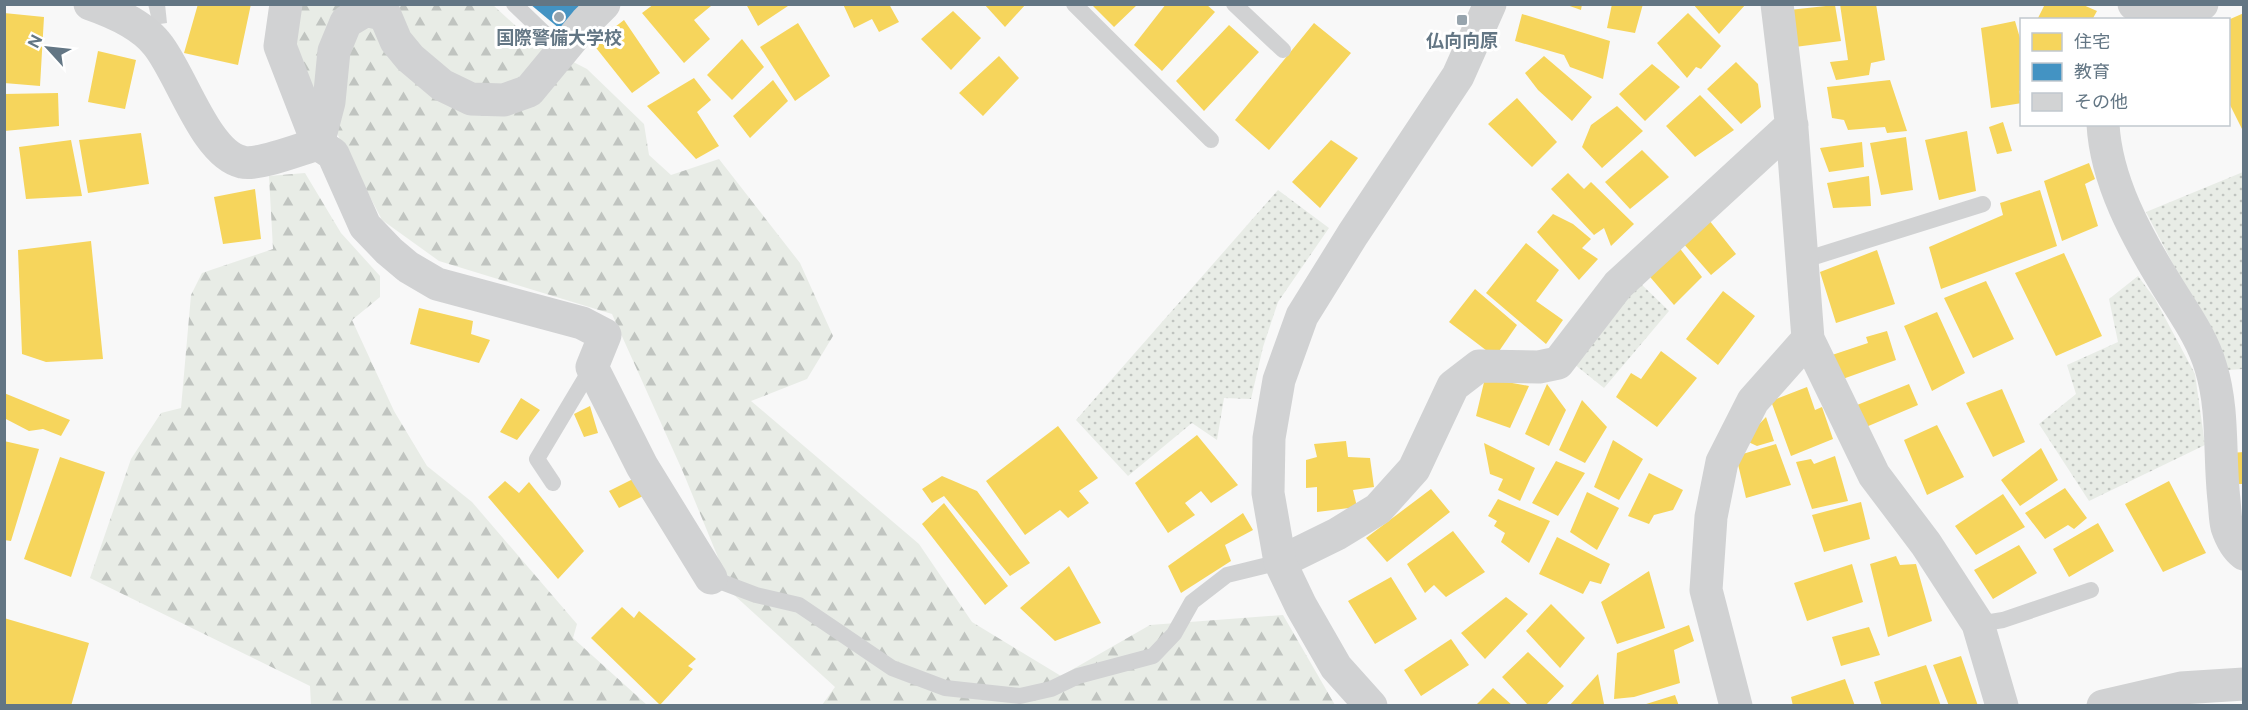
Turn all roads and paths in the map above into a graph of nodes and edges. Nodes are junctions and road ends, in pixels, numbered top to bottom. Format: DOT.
graph roads {
  1 [pos="90,4"];
  2 [pos="286,4"];
  3 [pos="514,4"];
  4 [pos="604,4"];
  5 [pos="1074,4"];
  6 [pos="1234,4"];
  7 [pos="1490,4"];
  8 [pos="1777,4"];
  9 [pos="2122,4"];
  10 [pos="2134,4"];
  11 [pos="2202,4"];
  12 [pos="2116,18"];
  13 [pos="1283,50"];
  14 [pos="563,51"];
  15 [pos="1792,125"];
  16 [pos="2103,126"];
  17 [pos="1211,140"];
  18 [pos="318,144"];
  19 [pos="1983,204"];
  20 [pos="1802,261"];
  21 [pos="1808,339"];
  22 [pos="592,367"];
  23 [pos="553,483"];
  24 [pos="2244,554"];
  25 [pos="1280,562"];
  26 [pos="711,578"];
  27 [pos="2091,590"];
  28 [pos="1978,624"];
  29 [pos="2244,684"];
  30 [pos="1371,705"];
  31 [pos="1736,705"];
  32 [pos="2002,705"];
  33 [pos="2103,705"];
  1 -- 18 [label="street"];
  2 -- 18 [label="street"];
  3 -- 14 [label="lane"];
  4 -- 14 [label="street"];
  5 -- 17 [label="lane"];
  6 -- 13 [label="lane"];
  7 -- 25 [label="street"];
  8 -- 15 [label="street"];
  9 -- 12 [label="street"];
  10 -- 11 [label="street"];
  14 -- 18 [label="street"];
  15 -- 20 [label="street"];
  15 -- 25 [label="street"];
  16 -- 24 [label="street"];
  18 -- 22 [label="street"];
  19 -- 20 [label="lane"];
  20 -- 21 [label="street"];
  21 -- 28 [label="street"];
  21 -- 31 [label="street"];
  22 -- 23 [label="lane"];
  22 -- 26 [label="street"];
  25 -- 26 [label="lane"];
  25 -- 30 [label="street"];
  27 -- 28 [label="lane"];
  28 -- 32 [label="street"];
  29 -- 33 [label="street"];
}
